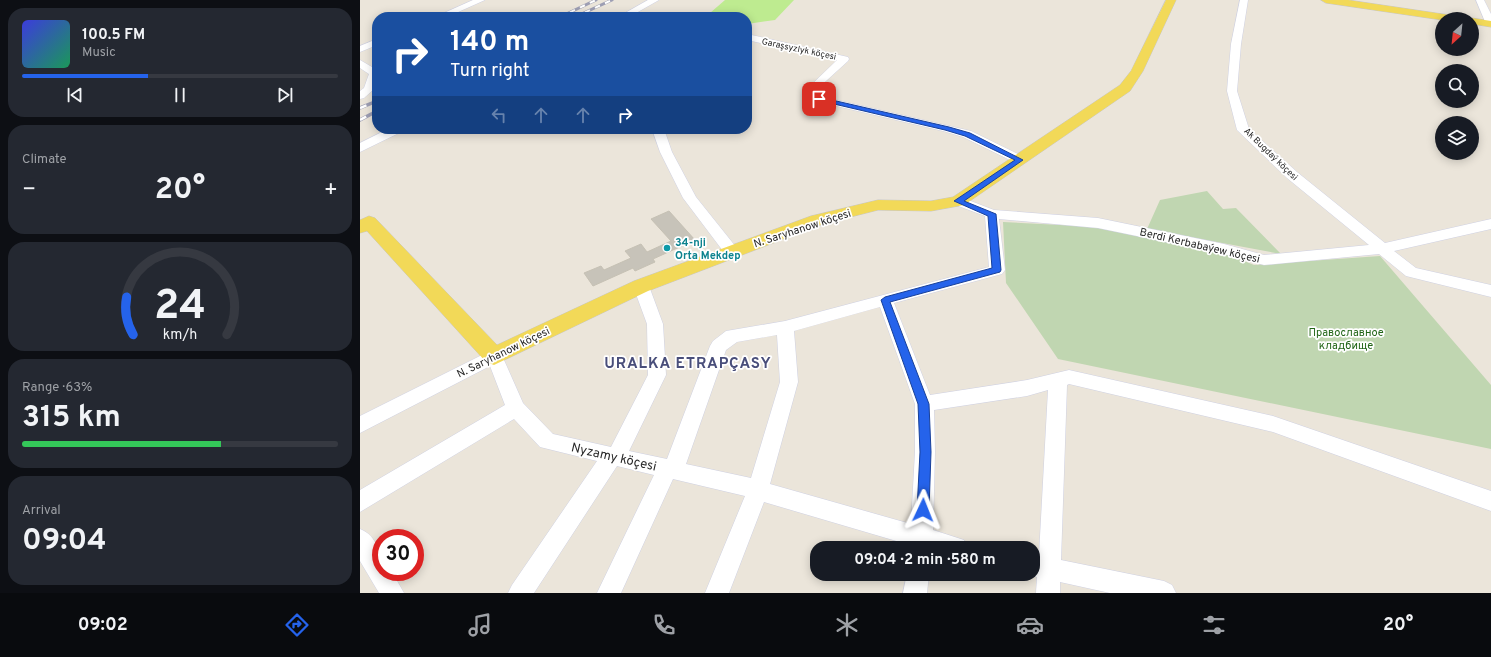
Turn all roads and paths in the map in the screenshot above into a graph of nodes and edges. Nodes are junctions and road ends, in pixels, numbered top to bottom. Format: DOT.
graph roads {
  1 [pos="481,0"];
  2 [pos="655,0"];
  3 [pos="1171,0"];
  4 [pos="1244,0"];
  5 [pos="1326,0"];
  6 [pos="1480,0"];
  7 [pos="451,12"];
  8 [pos="632,12"];
  9 [pos="1435,16"];
  10 [pos="1479,22"];
  11 [pos="1491,24"];
  12 [pos="752,38"];
  13 [pos="372,44"];
  14 [pos="360,49"];
  15 [pos="360,63"];
  16 [pos="372,72"];
  17 [pos="372,77"];
  18 [pos="364,92"];
  19 [pos="387,134"];
  20 [pos="660,134"];
  21 [pos="360,148"];
  22 [pos="1020,160"];
  23 [pos="958,201"];
  24 [pos="992,214"];
  25 [pos="364,224"];
  26 [pos="1491,224"];
  27 [pos="1380,249"];
  28 [pos="731,251"];
  29 [pos="641,286"];
  30 [pos="1491,291"];
  31 [pos="885,300"];
  32 [pos="785,327"];
  33 [pos="494,356"];
  34 [pos="1058,379"];
  35 [pos="924,404"];
  36 [pos="516,408"];
  37 [pos="360,425"];
  38 [pos="614,456"];
  39 [pos="671,469"];
  40 [pos="758,490"];
  41 [pos="1491,501"];
  42 [pos="360,502"];
  43 [pos="360,540"];
  44 [pos="916,541"];
  45 [pos="922,541"];
  46 [pos="1041,567"];
  47 [pos="917,581"];
  48 [pos="392,593"];
  49 [pos="520,593"];
  50 [pos="609,593"];
  51 [pos="717,593"];
  52 [pos="915,593"];
  53 [pos="1048,593"];
  54 [pos="1164,593"];
  1 -- 7 [label="street"];
  2 -- 8 [label="street"];
  3 -- 22 [label="main road, N. Saryhanow köçesi"];
  4 -- 27 [label="street, Ak Bugdaý köçesi"];
  5 -- 9 [label="main road"];
  6 -- 11 [label="street"];
  10 -- 11 [label="main road"];
  12 -- 22 [label="street, Garaşsyzlyk köçesi"];
  13 -- 14 [label="street"];
  15 -- 16 [label="street"];
  17 -- 18 [label="street"];
  19 -- 21 [label="street"];
  20 -- 28 [label="street"];
  22 -- 23 [label="main road, N. Saryhanow köçesi"];
  23 -- 24 [label="street, Berdi Kerbabaýew köçesi"];
  23 -- 28 [label="main road, N. Saryhanow köçesi"];
  24 -- 27 [label="street, Berdi Kerbabaýew köçesi"];
  24 -- 31 [label="street"];
  25 -- 33 [label="main road, Nyzamy köçesi"];
  26 -- 27 [label="street, Berdi Kerbabaýew köçesi"];
  27 -- 30 [label="street, Ak Bugdaý köçesi"];
  28 -- 29 [label="main road, N. Saryhanow köçesi"];
  29 -- 33 [label="main road, N. Saryhanow köçesi"];
  29 -- 38 [label="street"];
  31 -- 32 [label="street"];
  31 -- 35 [label="street"];
  32 -- 39 [label="street"];
  32 -- 40 [label="street"];
  33 -- 36 [label="street, Nyzamy köçesi"];
  33 -- 37 [label="street, N. Saryhanow köçesi"];
  34 -- 35 [label="street"];
  34 -- 41 [label="street"];
  34 -- 46 [label="street"];
  35 -- 45 [label="street"];
  36 -- 38 [label="street, Nyzamy köçesi"];
  36 -- 42 [label="street"];
  38 -- 39 [label="street, Nyzamy köçesi"];
  38 -- 49 [label="street"];
  39 -- 40 [label="street, Nyzamy köçesi"];
  39 -- 50 [label="street"];
  40 -- 44 [label="street, Nyzamy köçesi"];
  40 -- 51 [label="street"];
  43 -- 48 [label="street"];
  46 -- 53 [label="street"];
  46 -- 54 [label="street"];
  47 -- 52 [label="street"];
}
